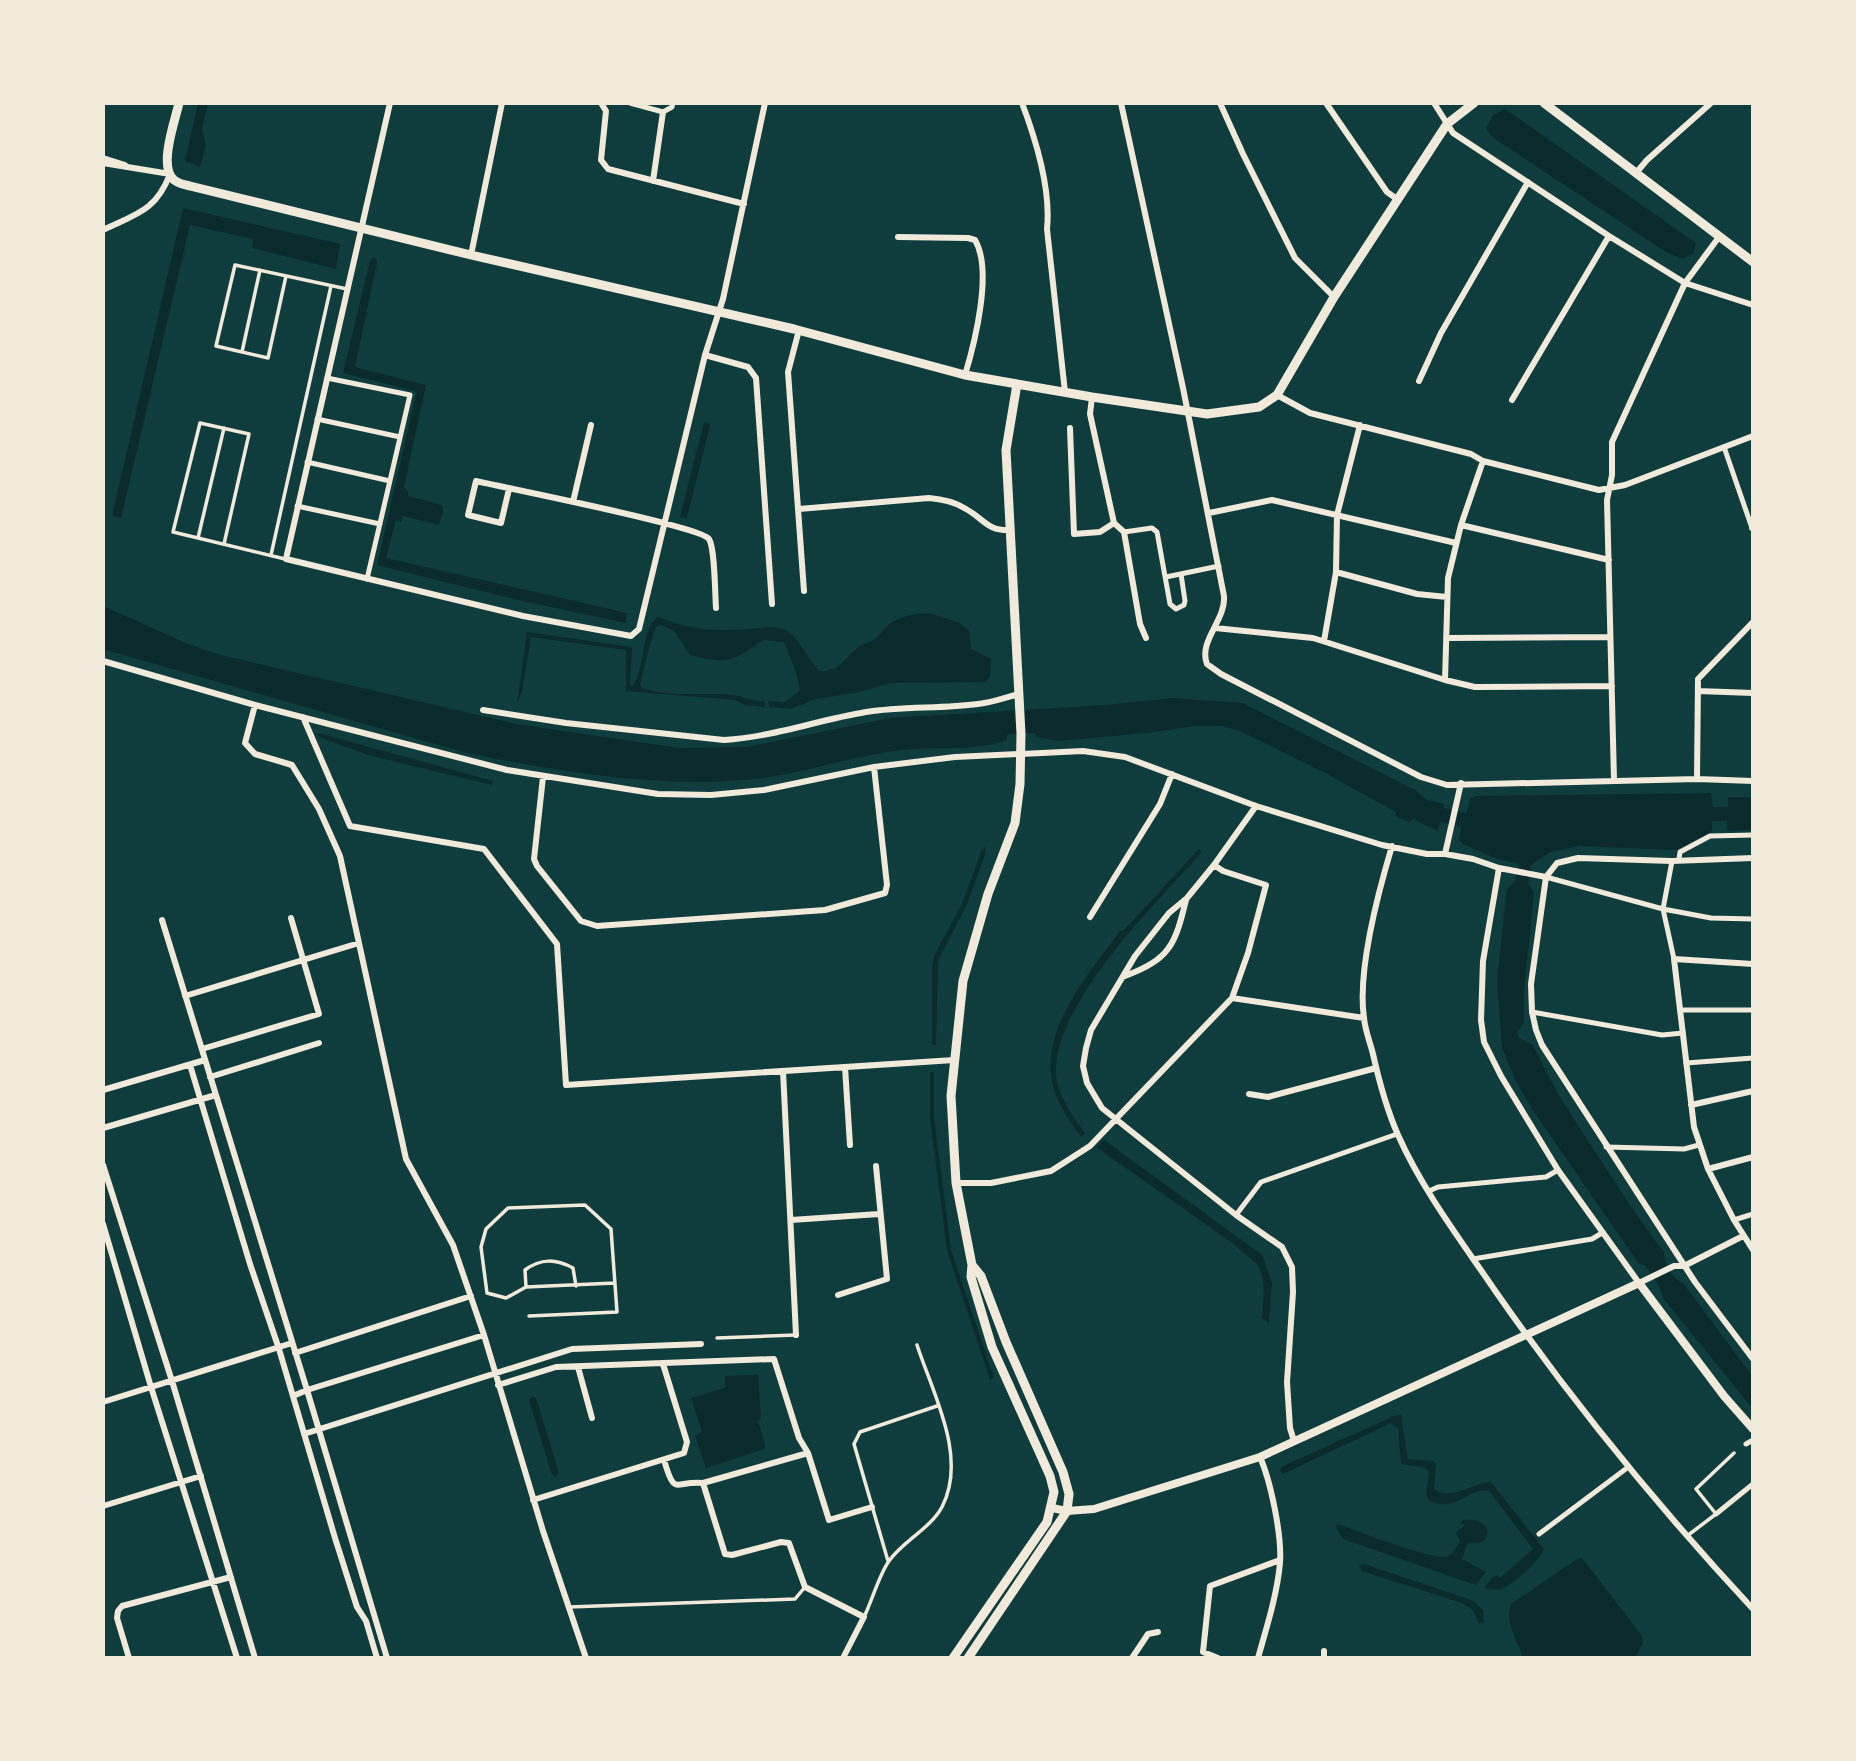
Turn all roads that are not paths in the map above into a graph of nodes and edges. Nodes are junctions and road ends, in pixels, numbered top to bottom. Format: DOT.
graph roads {
  1 [pos="179,103"];
  2 [pos="390,103"];
  3 [pos="502,103"];
  4 [pos="601,103"];
  5 [pos="629,103"];
  6 [pos="673,103"];
  7 [pos="765,103"];
  8 [pos="1022,103"];
  9 [pos="1121,103"];
  10 [pos="1220,103"];
  11 [pos="1326,103"];
  12 [pos="1434,103"];
  13 [pos="1474,103"];
  14 [pos="1544,103"];
  15 [pos="1711,103"];
  16 [pos="663,112"];
  17 [pos="1447,124"];
  18 [pos="103,160"];
  19 [pos="1636,173"];
  20 [pos="170,174"];
  21 [pos="653,181"];
  22 [pos="1528,182"];
  23 [pos="1397,199"];
  24 [pos="744,204"];
  25 [pos="361,228"];
  26 [pos="103,230"];
  27 [pos="1609,236"];
  28 [pos="898,237"];
  29 [pos="1719,237"];
  30 [pos="471,255"];
  31 [pos="1753,262"];
  32 [pos="260,270"];
  33 [pos="286,276"];
  34 [pos="1685,283"];
  35 [pos="331,286"];
  36 [pos="346,289"];
  37 [pos="1334,297"];
  38 [pos="1753,305"];
  39 [pos="717,312"];
  40 [pos="799,330"];
  41 [pos="242,352"];
  42 [pos="705,355"];
  43 [pos="965,375"];
  44 [pos="327,378"];
  45 [pos="1419,381"];
  46 [pos="1017,384"];
  47 [pos="1065,392"];
  48 [pos="1277,395"];
  49 [pos="1092,397"];
  50 [pos="1512,400"];
  51 [pos="1187,412"];
  52 [pos="317,419"];
  53 [pos="591,425"];
  54 [pos="1360,425"];
  55 [pos="224,428"];
  56 [pos="1070,428"];
  57 [pos="1753,436"];
  58 [pos="400,437"];
  59 [pos="1724,447"];
  60 [pos="1483,461"];
  61 [pos="307,462"];
  62 [pos="390,481"];
  63 [pos="509,489"];
  64 [pos="1609,489"];
  65 [pos="573,502"];
  66 [pos="297,506"];
  67 [pos="799,509"];
  68 [pos="1209,513"];
  69 [pos="1337,515"];
  70 [pos="665,523"];
  71 [pos="1114,523"];
  72 [pos="380,524"];
  73 [pos="1461,525"];
  74 [pos="1753,528"];
  75 [pos="1010,530"];
  76 [pos="1124,532"];
  77 [pos="198,538"];
  78 [pos="1456,543"];
  79 [pos="224,544"];
  80 [pos="271,555"];
  81 [pos="285,559"];
  82 [pos="1609,560"];
  83 [pos="1219,566"];
  84 [pos="1336,572"];
  85 [pos="1181,575"];
  86 [pos="1166,577"];
  87 [pos="368,579"];
  88 [pos="804,591"];
  89 [pos="1447,597"];
  90 [pos="772,604"];
  91 [pos="716,608"];
  92 [pos="1753,622"];
  93 [pos="1215,628"];
  94 [pos="1610,637"];
  95 [pos="1146,638"];
  96 [pos="1447,638"];
  97 [pos="1324,641"];
  98 [pos="103,661"];
  99 [pos="1445,680"];
  100 [pos="1612,686"];
  101 [pos="1698,691"];
  102 [pos="1753,693"];
  103 [pos="1020,699"];
  104 [pos="255,705"];
  105 [pos="483,710"];
  106 [pos="303,717"];
  107 [pos="1022,755"];
  108 [pos="874,768"];
  109 [pos="1172,774"];
  110 [pos="543,777"];
  111 [pos="1697,779"];
  112 [pos="1614,780"];
  113 [pos="1753,781"];
  114 [pos="1461,783"];
  115 [pos="1256,806"];
  116 [pos="1753,835"];
  117 [pos="1392,846"];
  118 [pos="1446,854"];
  119 [pos="1753,858"];
  120 [pos="1675,860"];
  121 [pos="1214,865"];
  122 [pos="1499,868"];
  123 [pos="1546,877"];
  124 [pos="1186,898"];
  125 [pos="1663,908"];
  126 [pos="1090,917"];
  127 [pos="290,918"];
  128 [pos="1753,919"];
  129 [pos="162,920"];
  130 [pos="359,943"];
  131 [pos="1674,959"];
  132 [pos="303,960"];
  133 [pos="1753,964"];
  134 [pos="1125,976"];
  135 [pos="185,996"];
  136 [pos="1232,998"];
  137 [pos="1680,1010"];
  138 [pos="1753,1010"];
  139 [pos="1532,1012"];
  140 [pos="1364,1018"];
  141 [pos="1683,1033"];
  142 [pos="318,1043"];
  143 [pos="202,1049"];
  144 [pos="1753,1058"];
  145 [pos="205,1060"];
  146 [pos="954,1060"];
  147 [pos="1686,1063"];
  148 [pos="190,1065"];
  149 [pos="845,1067"];
  150 [pos="1376,1068"];
  151 [pos="783,1071"];
  152 [pos="210,1077"];
  153 [pos="103,1090"];
  154 [pos="1753,1091"];
  155 [pos="1249,1094"];
  156 [pos="216,1095"];
  157 [pos="200,1100"];
  158 [pos="1691,1105"];
  159 [pos="1115,1119"];
  160 [pos="103,1128"];
  161 [pos="1395,1135"];
  162 [pos="850,1145"];
  163 [pos="1699,1145"];
  164 [pos="1606,1147"];
  165 [pos="1753,1157"];
  166 [pos="103,1165"];
  167 [pos="876,1167"];
  168 [pos="1708,1169"];
  169 [pos="1558,1170"];
  170 [pos="956,1183"];
  171 [pos="1429,1191"];
  172 [pos="250,1204"];
  173 [pos="234,1209"];
  174 [pos="879,1214"];
  175 [pos="1236,1214"];
  176 [pos="1753,1214"];
  177 [pos="791,1220"];
  178 [pos="1734,1220"];
  179 [pos="103,1224"];
  180 [pos="1602,1233"];
  181 [pos="1743,1236"];
  182 [pos="105,1238"];
  183 [pos="1753,1250"];
  184 [pos="266,1259"];
  185 [pos="1473,1259"];
  186 [pos="250,1264"];
  187 [pos="972,1265"];
  188 [pos="1684,1266"];
  189 [pos="615,1283"];
  190 [pos="1639,1283"];
  191 [pos="576,1286"];
  192 [pos="526,1287"];
  193 [pos="838,1295"];
  194 [pos="471,1296"];
  195 [pos="281,1306"];
  196 [pos="265,1310"];
  197 [pos="528,1316"];
  198 [pos="484,1335"];
  199 [pos="796,1335"];
  200 [pos="1524,1335"];
  201 [pos="717,1338"];
  202 [pos="292,1343"];
  203 [pos="701,1344"];
  204 [pos="917,1345"];
  205 [pos="279,1349"];
  206 [pos="295,1353"];
  207 [pos="1753,1359"];
  208 [pos="663,1364"];
  209 [pos="578,1367"];
  210 [pos="494,1372"];
  211 [pos="172,1381"];
  212 [pos="498,1385"];
  213 [pos="151,1387"];
  214 [pos="307,1390"];
  215 [pos="293,1396"];
  216 [pos="103,1402"];
  217 [pos="937,1406"];
  218 [pos="592,1418"];
  219 [pos="1753,1429"];
  220 [pos="318,1430"];
  221 [pos="304,1434"];
  222 [pos="1753,1440"];
  223 [pos="1294,1441"];
  224 [pos="1746,1444"];
  225 [pos="808,1453"];
  226 [pos="1734,1453"];
  227 [pos="1260,1457"];
  228 [pos="664,1460"];
  229 [pos="1627,1468"];
  230 [pos="201,1476"];
  231 [pos="181,1482"];
  232 [pos="703,1483"];
  233 [pos="1753,1484"];
  234 [pos="533,1500"];
  235 [pos="103,1506"];
  236 [pos="872,1507"];
  237 [pos="1052,1508"];
  238 [pos="1068,1511"];
  239 [pos="1716,1514"];
  240 [pos="1539,1534"];
  241 [pos="1686,1537"];
  242 [pos="1280,1560"];
  243 [pos="888,1561"];
  244 [pos="231,1577"];
  245 [pos="212,1582"];
  246 [pos="805,1587"];
  247 [pos="569,1607"];
  248 [pos="1753,1609"];
  249 [pos="864,1617"];
  250 [pos="1158,1632"];
  251 [pos="970,1657"];
  252 [pos="130,1658"];
  253 [pos="237,1658"];
  254 [pos="255,1658"];
  255 [pos="377,1658"];
  256 [pos="387,1658"];
  257 [pos="586,1658"];
  258 [pos="843,1658"];
  259 [pos="953,1658"];
  260 [pos="1132,1658"];
  261 [pos="1218,1658"];
  262 [pos="1258,1658"];
  1 -- 20 [label="main road"];
  2 -- 25 [label="street"];
  3 -- 30 [label="street"];
  4 -- 21 [label="street"];
  5 -- 16 [label="street"];
  6 -- 16 [label="street"];
  7 -- 24 [label="street"];
  8 -- 47 [label="street"];
  9 -- 51 [label="street"];
  10 -- 37 [label="street"];
  11 -- 23 [label="street"];
  12 -- 17 [label="street"];
  13 -- 17 [label="main road"];
  14 -- 19 [label="main road"];
  15 -- 19 [label="street"];
  16 -- 21 [label="street"];
  17 -- 22 [label="street"];
  17 -- 23 [label="main road"];
  18 -- 20 [label="street"];
  19 -- 29 [label="main road"];
  20 -- 25 [label="main road"];
  20 -- 26 [label="street"];
  21 -- 24 [label="street"];
  22 -- 27 [label="street"];
  22 -- 45 [label="street"];
  23 -- 37 [label="main road"];
  24 -- 39 [label="street"];
  25 -- 30 [label="main road"];
  25 -- 36 [label="street"];
  27 -- 34 [label="street"];
  27 -- 50 [label="street"];
  28 -- 43 [label="street"];
  29 -- 31 [label="main road"];
  29 -- 34 [label="street"];
  30 -- 39 [label="main road"];
  32 -- 33 [label="lane"];
  32 -- 41 [label="lane"];
  32 -- 41 [label="lane"];
  33 -- 35 [label="lane"];
  33 -- 41 [label="lane"];
  34 -- 38 [label="street"];
  34 -- 64 [label="street"];
  35 -- 36 [label="lane"];
  35 -- 80 [label="lane"];
  36 -- 44 [label="street"];
  37 -- 48 [label="main road"];
  39 -- 40 [label="main road"];
  39 -- 42 [label="street"];
  40 -- 43 [label="main road"];
  40 -- 67 [label="street"];
  42 -- 70 [label="street"];
  42 -- 90 [label="street"];
  43 -- 46 [label="main road"];
  44 -- 52 [label="street"];
  44 -- 58 [label="street"];
  46 -- 47 [label="main road"];
  46 -- 75 [label="main road"];
  47 -- 49 [label="main road"];
  48 -- 51 [label="main road"];
  48 -- 54 [label="street"];
  49 -- 51 [label="main road"];
  49 -- 71 [label="street"];
  51 -- 68 [label="street"];
  52 -- 58 [label="street"];
  52 -- 61 [label="street"];
  53 -- 65 [label="street"];
  54 -- 60 [label="street"];
  54 -- 69 [label="street"];
  55 -- 77 [label="lane"];
  55 -- 77 [label="lane"];
  55 -- 79 [label="lane"];
  56 -- 71 [label="street"];
  57 -- 59 [label="street"];
  58 -- 62 [label="street"];
  59 -- 64 [label="street"];
  59 -- 74 [label="street"];
  60 -- 64 [label="street"];
  60 -- 73 [label="street"];
  61 -- 62 [label="street"];
  61 -- 66 [label="street"];
  62 -- 72 [label="street"];
  63 -- 63 [label="street"];
  63 -- 65 [label="street"];
  64 -- 82 [label="street"];
  65 -- 70 [label="street"];
  66 -- 72 [label="street"];
  66 -- 81 [label="street"];
  67 -- 75 [label="street"];
  67 -- 88 [label="street"];
  68 -- 69 [label="street"];
  68 -- 83 [label="street"];
  69 -- 78 [label="street"];
  69 -- 84 [label="street"];
  70 -- 87 [label="street"];
  70 -- 91 [label="street"];
  71 -- 76 [label="street"];
  72 -- 87 [label="street"];
  73 -- 78 [label="street"];
  73 -- 82 [label="street"];
  75 -- 103 [label="main road"];
  76 -- 86 [label="street"];
  76 -- 95 [label="street"];
  77 -- 79 [label="lane"];
  78 -- 89 [label="street"];
  79 -- 80 [label="lane"];
  80 -- 81 [label="lane"];
  81 -- 87 [label="street"];
  82 -- 94 [label="street"];
  83 -- 85 [label="street"];
  83 -- 93 [label="street"];
  84 -- 89 [label="street"];
  84 -- 97 [label="street"];
  85 -- 86 [label="street"];
  85 -- 86 [label="street"];
  89 -- 96 [label="street"];
  92 -- 101 [label="street"];
  93 -- 97 [label="street"];
  93 -- 114 [label="street"];
  94 -- 96 [label="street"];
  94 -- 100 [label="street"];
  96 -- 99 [label="street"];
  97 -- 99 [label="street"];
  98 -- 104 [label="street"];
  99 -- 100 [label="street"];
  100 -- 112 [label="street"];
  101 -- 102 [label="street"];
  101 -- 111 [label="street"];
  103 -- 105 [label="street"];
  103 -- 107 [label="main road"];
  104 -- 106 [label="street"];
  104 -- 130 [label="street"];
  106 -- 110 [label="street"];
  106 -- 151 [label="street"];
  107 -- 108 [label="street"];
  107 -- 109 [label="street"];
  107 -- 146 [label="main road"];
  108 -- 110 [label="street"];
  108 -- 110 [label="street"];
  109 -- 115 [label="street"];
  109 -- 126 [label="street"];
  111 -- 112 [label="street"];
  111 -- 113 [label="street"];
  112 -- 114 [label="street"];
  114 -- 118 [label="street"];
  115 -- 117 [label="street"];
  115 -- 121 [label="street"];
  116 -- 120 [label="street"];
  117 -- 118 [label="street"];
  117 -- 140 [label="street"];
  118 -- 122 [label="street"];
  119 -- 120 [label="street"];
  120 -- 123 [label="street"];
  120 -- 125 [label="street"];
  121 -- 124 [label="street"];
  121 -- 136 [label="street"];
  122 -- 123 [label="street"];
  122 -- 169 [label="street"];
  123 -- 125 [label="street"];
  123 -- 139 [label="street"];
  124 -- 134 [label="street"];
  124 -- 134 [label="street"];
  125 -- 128 [label="street"];
  125 -- 131 [label="street"];
  127 -- 132 [label="street"];
  129 -- 135 [label="street"];
  130 -- 132 [label="street"];
  130 -- 194 [label="street"];
  131 -- 133 [label="street"];
  131 -- 137 [label="street"];
  132 -- 135 [label="street"];
  132 -- 143 [label="street"];
  134 -- 159 [label="street"];
  135 -- 143 [label="street"];
  136 -- 140 [label="street"];
  136 -- 159 [label="street"];
  137 -- 138 [label="street"];
  137 -- 141 [label="street"];
  139 -- 141 [label="street"];
  139 -- 164 [label="street"];
  140 -- 150 [label="street"];
  141 -- 147 [label="street"];
  142 -- 152 [label="street"];
  143 -- 145 [label="street"];
  144 -- 147 [label="street"];
  145 -- 148 [label="street"];
  145 -- 152 [label="street"];
  146 -- 149 [label="street"];
  146 -- 170 [label="main road"];
  147 -- 158 [label="street"];
  148 -- 153 [label="street"];
  148 -- 157 [label="street"];
  149 -- 151 [label="street"];
  149 -- 162 [label="street"];
  150 -- 155 [label="street"];
  150 -- 161 [label="street"];
  151 -- 177 [label="street"];
  152 -- 156 [label="street"];
  154 -- 158 [label="street"];
  156 -- 157 [label="street"];
  156 -- 172 [label="street"];
  157 -- 160 [label="street"];
  157 -- 173 [label="street"];
  158 -- 163 [label="street"];
  159 -- 170 [label="street"];
  159 -- 175 [label="street"];
  161 -- 171 [label="street"];
  161 -- 175 [label="street"];
  163 -- 164 [label="street"];
  163 -- 168 [label="street"];
  164 -- 188 [label="street"];
  165 -- 168 [label="street"];
  166 -- 211 [label="street"];
  167 -- 174 [label="street"];
  168 -- 178 [label="street"];
  169 -- 171 [label="street"];
  169 -- 180 [label="street"];
  170 -- 187 [label="main road"];
  171 -- 185 [label="street"];
  172 -- 173 [label="street"];
  172 -- 184 [label="street"];
  173 -- 186 [label="street"];
  174 -- 177 [label="street"];
  174 -- 193 [label="street"];
  175 -- 223 [label="street"];
  176 -- 178 [label="street"];
  177 -- 199 [label="street"];
  178 -- 181 [label="street"];
  179 -- 182 [label="street"];
  180 -- 185 [label="street"];
  180 -- 190 [label="street"];
  181 -- 183 [label="street"];
  181 -- 188 [label="street"];
  182 -- 213 [label="street"];
  184 -- 186 [label="street"];
  184 -- 195 [label="street"];
  185 -- 200 [label="street"];
  186 -- 196 [label="street"];
  187 -- 237 [label="main road"];
  187 -- 238 [label="main road"];
  188 -- 190 [label="street"];
  188 -- 207 [label="street"];
  189 -- 191 [label="lane"];
  189 -- 192 [label="lane"];
  189 -- 197 [label="lane"];
  190 -- 200 [label="street"];
  190 -- 219 [label="street"];
  191 -- 192 [label="lane"];
  191 -- 192 [label="lane"];
  194 -- 198 [label="street"];
  194 -- 206 [label="street"];
  195 -- 196 [label="street"];
  195 -- 202 [label="street"];
  196 -- 205 [label="street"];
  198 -- 210 [label="street"];
  198 -- 214 [label="street"];
  199 -- 201 [label="lane"];
  200 -- 223 [label="street"];
  200 -- 229 [label="street"];
  202 -- 205 [label="street"];
  202 -- 206 [label="street"];
  203 -- 210 [label="street"];
  204 -- 217 [label="lane"];
  205 -- 211 [label="street"];
  205 -- 215 [label="street"];
  206 -- 214 [label="street"];
  208 -- 209 [label="street"];
  208 -- 225 [label="street"];
  208 -- 228 [label="street"];
  209 -- 212 [label="street"];
  209 -- 218 [label="street"];
  210 -- 212 [label="street"];
  210 -- 220 [label="street"];
  211 -- 213 [label="street"];
  211 -- 230 [label="street"];
  212 -- 234 [label="street"];
  213 -- 216 [label="street"];
  213 -- 231 [label="street"];
  214 -- 215 [label="street"];
  214 -- 220 [label="street"];
  215 -- 221 [label="street"];
  217 -- 236 [label="lane"];
  217 -- 243 [label="lane"];
  220 -- 221 [label="street"];
  220 -- 256 [label="street"];
  221 -- 255 [label="street"];
  222 -- 224 [label="street"];
  223 -- 227 [label="street"];
  225 -- 232 [label="street"];
  225 -- 236 [label="street"];
  226 -- 239 [label="lane"];
  227 -- 238 [label="street"];
  227 -- 242 [label="street"];
  228 -- 232 [label="street"];
  228 -- 234 [label="street"];
  229 -- 240 [label="street"];
  229 -- 241 [label="street"];
  230 -- 231 [label="street"];
  230 -- 244 [label="street"];
  231 -- 235 [label="street"];
  231 -- 245 [label="street"];
  232 -- 246 [label="street"];
  233 -- 239 [label="street"];
  234 -- 247 [label="street"];
  236 -- 243 [label="lane"];
  237 -- 238 [label="street"];
  237 -- 259 [label="main road"];
  238 -- 251 [label="main road"];
  239 -- 241 [label="lane"];
  241 -- 248 [label="street"];
  242 -- 261 [label="street"];
  242 -- 262 [label="street"];
  243 -- 249 [label="lane"];
  244 -- 245 [label="street"];
  244 -- 254 [label="street"];
  245 -- 252 [label="street"];
  245 -- 253 [label="street"];
  246 -- 247 [label="lane"];
  246 -- 249 [label="street"];
  247 -- 257 [label="street"];
  249 -- 258 [label="street"];
  250 -- 260 [label="street"];
}
